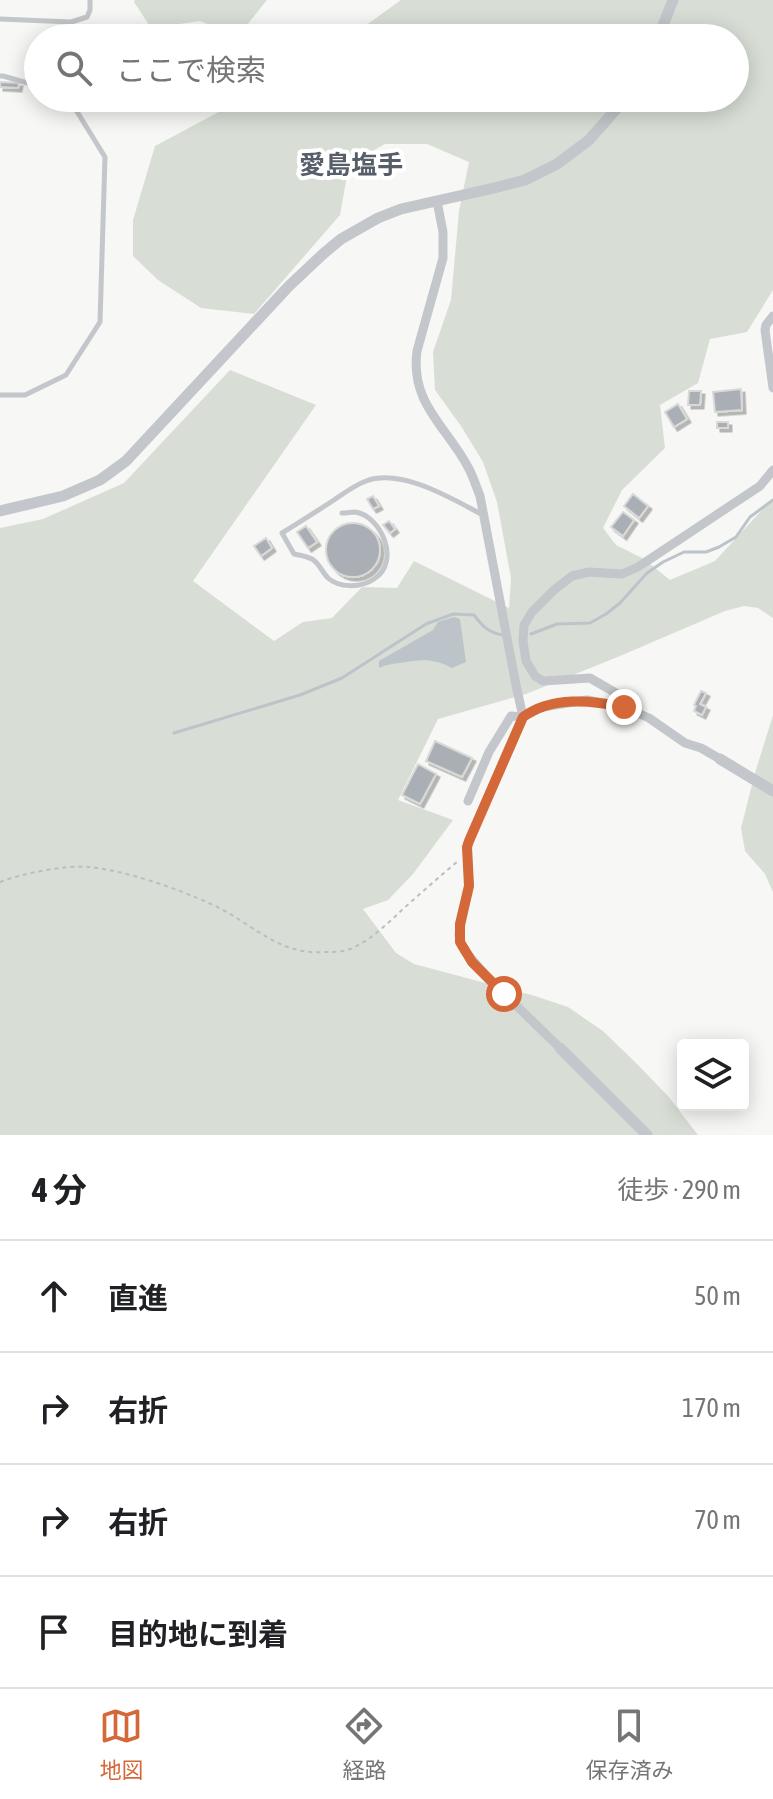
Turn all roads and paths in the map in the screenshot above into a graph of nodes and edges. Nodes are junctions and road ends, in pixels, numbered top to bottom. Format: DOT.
graph roads {
  1 [pos="90,0"];
  2 [pos="673,0"];
  3 [pos="0,19"];
  4 [pos="664,24"];
  5 [pos="0,76"];
  6 [pos="24,82"];
  7 [pos="77,112"];
  8 [pos="614,112"];
  9 [pos="437,201"];
  10 [pos="773,316"];
  11 [pos="773,388"];
  12 [pos="0,395"];
  13 [pos="773,470"];
  14 [pos="0,511"];
  15 [pos="342,513"];
  16 [pos="484,516"];
  17 [pos="624,707"];
  18 [pos="523,717"];
  19 [pos="720,759"];
  20 [pos="773,791"];
  21 [pos="468,801"];
  22 [pos="467,852"];
  23 [pos="0,882"];
  24 [pos="560,1048"];
  25 [pos="647,1135"];
  1 -- 3 [label="lane"];
  2 -- 4 [label="street"];
  5 -- 6 [label="lane"];
  7 -- 12 [label="lane"];
  8 -- 9 [label="street"];
  9 -- 14 [label="street"];
  9 -- 16 [label="street"];
  10 -- 11 [label="street"];
  13 -- 17 [label="street"];
  15 -- 16 [label="lane"];
  16 -- 18 [label="street"];
  17 -- 18 [label="street"];
  17 -- 19 [label="street"];
  18 -- 21 [label="street"];
  18 -- 22 [label="street"];
  19 -- 20 [label="street"];
  22 -- 23 [label="path"];
  22 -- 24 [label="street"];
  24 -- 25 [label="street"];
}
